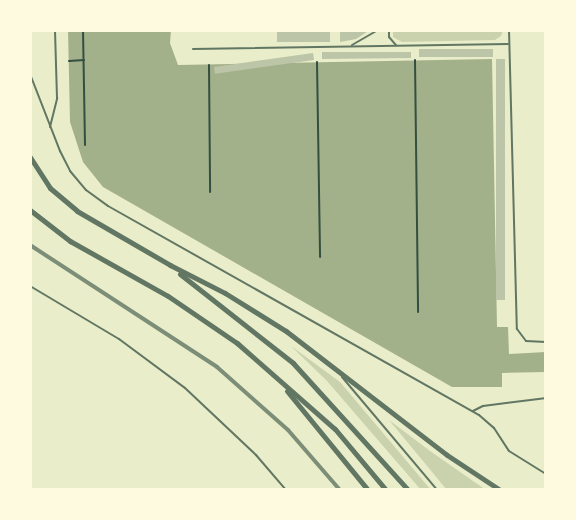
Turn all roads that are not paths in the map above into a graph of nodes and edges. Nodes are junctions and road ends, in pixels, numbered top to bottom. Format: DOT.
graph roads {
  1 [pos="55,30"];
  2 [pos="378,30"];
  3 [pos="388,30"];
  4 [pos="509,30"];
  5 [pos="509,44"];
  6 [pos="398,46"];
  7 [pos="350,47"];
  8 [pos="193,49"];
  9 [pos="30,74"];
  10 [pos="50,127"];
  11 [pos="30,158"];
  12 [pos="30,210"];
  13 [pos="170,265"];
  14 [pos="30,286"];
  15 [pos="546,342"];
  16 [pos="334,368"];
  17 [pos="274,376"];
  18 [pos="546,398"];
  19 [pos="473,412"];
  20 [pos="546,474"];
  21 [pos="286,490"];
  22 [pos="368,490"];
  23 [pos="386,490"];
  24 [pos="408,490"];
  25 [pos="437,490"];
  26 [pos="501,490"];
  1 -- 10 [label="lane"];
  2 -- 7 [label="lane"];
  3 -- 6 [label="lane"];
  4 -- 5 [label="lane"];
  5 -- 6 [label="lane"];
  5 -- 15 [label="lane"];
  6 -- 7 [label="lane"];
  7 -- 8 [label="lane"];
  9 -- 10 [label="lane"];
  10 -- 19 [label="lane"];
  11 -- 13 [label="street"];
  12 -- 17 [label="street"];
  13 -- 16 [label="street"];
  13 -- 24 [label="street"];
  14 -- 21 [label="lane"];
  16 -- 25 [label="lane"];
  16 -- 26 [label="street"];
  17 -- 22 [label="street"];
  17 -- 23 [label="street"];
  18 -- 19 [label="lane"];
  19 -- 20 [label="lane"];
}
